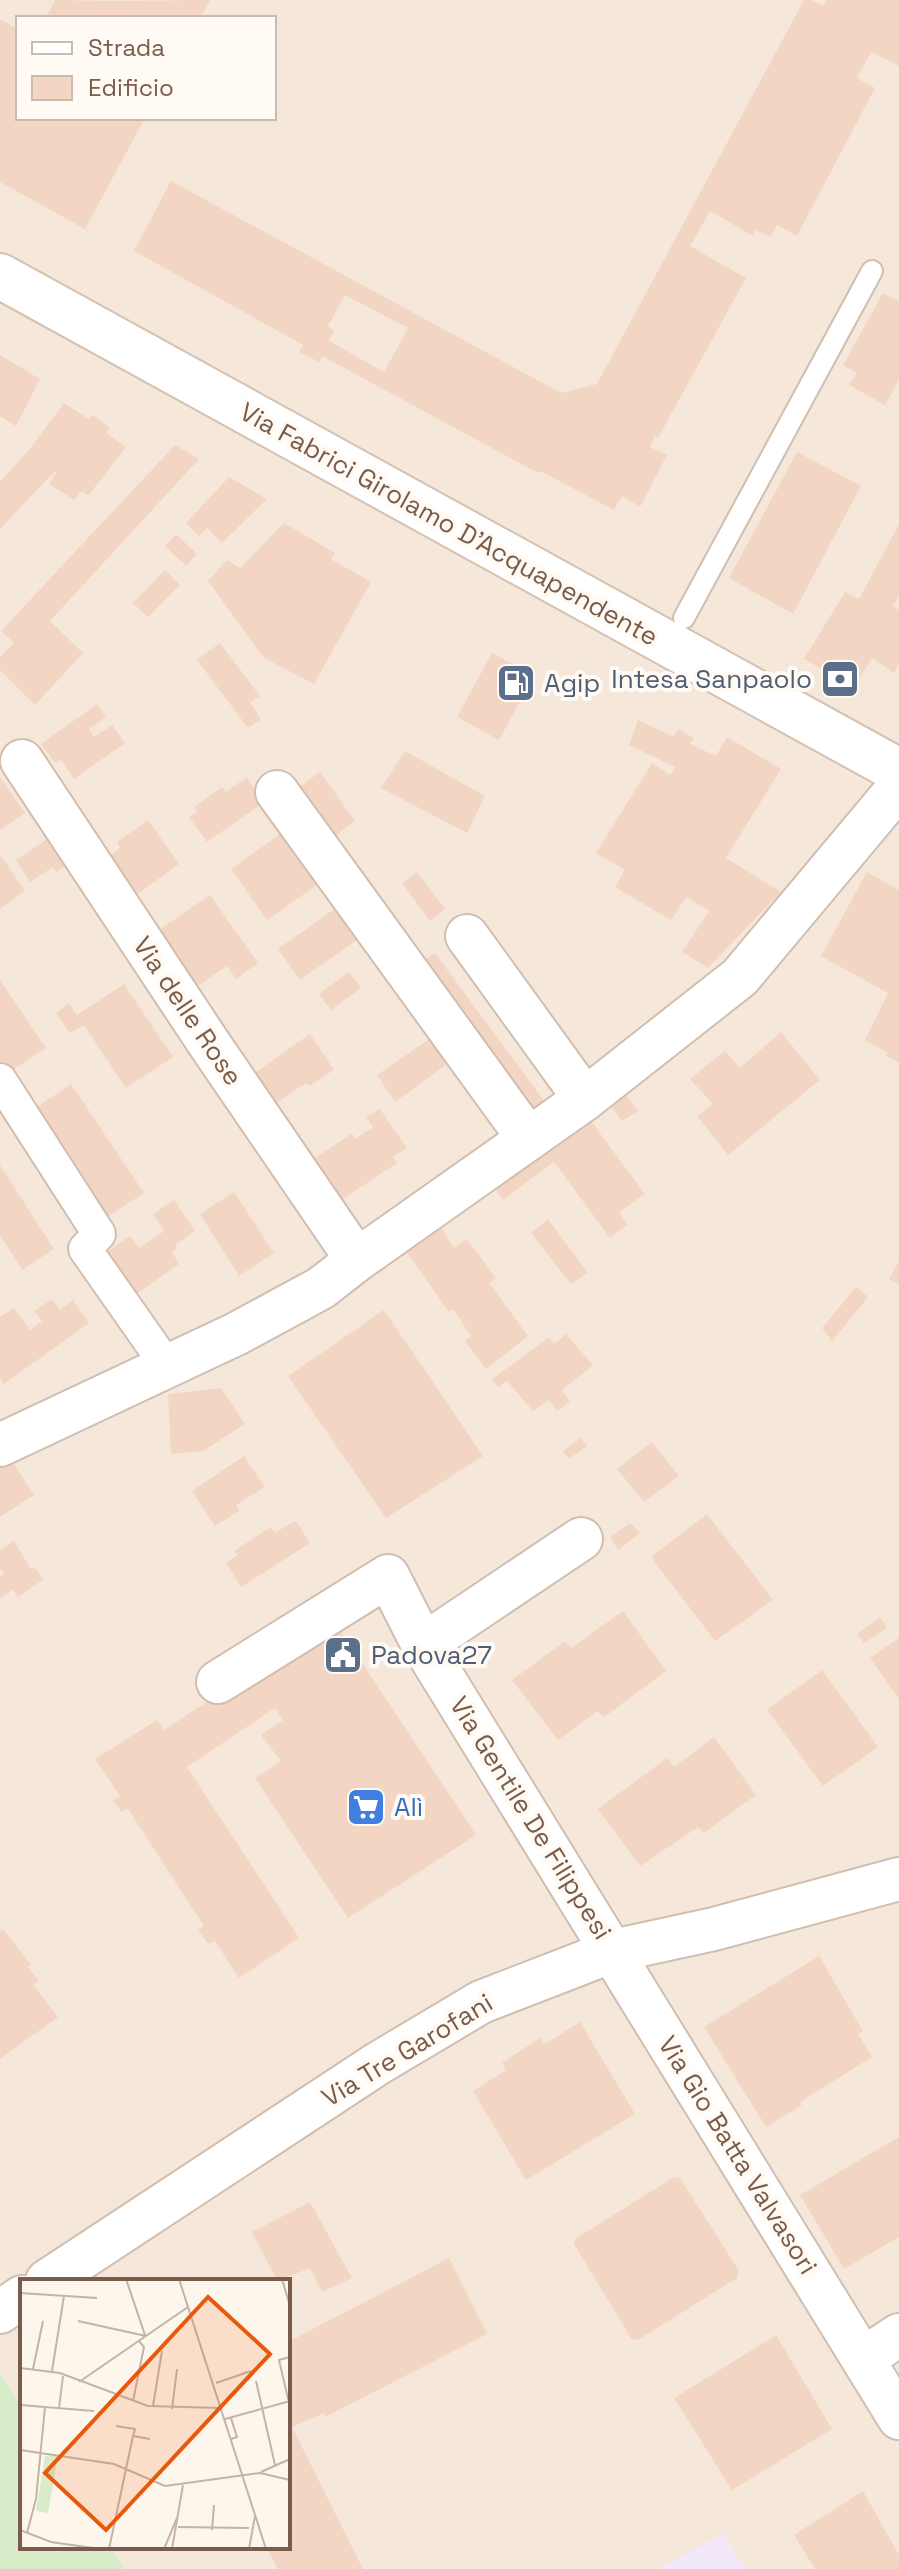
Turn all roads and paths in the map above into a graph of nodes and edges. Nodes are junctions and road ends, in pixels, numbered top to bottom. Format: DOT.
graph roads {
  1 [pos="872,271"];
  2 [pos="0,276"];
  3 [pos="684,618"];
  4 [pos="22,761"];
  5 [pos="899,771"];
  6 [pos="899,787"];
  7 [pos="277,792"];
  8 [pos="467,936"];
  9 [pos="0,1080"];
  10 [pos="585,1099"];
  11 [pos="528,1138"];
  12 [pos="357,1260"];
  13 [pos="167,1366"];
  14 [pos="0,1445"];
  15 [pos="581,1539"];
  16 [pos="423,1645"];
  17 [pos="218,1682"];
  18 [pos="899,1879"];
  19 [pos="613,1951"];
  20 [pos="50,2279"];
  21 [pos="20,2298"];
  22 [pos="0,2312"];
  23 [pos="899,2335"];
  24 [pos="864,2358"];
  25 [pos="899,2418"];
  1 -- 3 [label="lane"];
  2 -- 5 [label="main road, Via Fabrici Girolamo D'Acquapendente"];
  4 -- 12 [label="street, Via delle Rose"];
  6 -- 10 [label="street"];
  7 -- 11 [label="street"];
  8 -- 10 [label="street"];
  9 -- 13 [label="street"];
  10 -- 11 [label="street"];
  11 -- 12 [label="street"];
  12 -- 13 [label="street"];
  13 -- 14 [label="street"];
  15 -- 16 [label="street"];
  16 -- 17 [label="street, Via Gentile De Filippesi"];
  16 -- 19 [label="street, Via Gentile De Filippesi"];
  18 -- 19 [label="street, Via Tre Garofani"];
  19 -- 20 [label="street, Via Tre Garofani"];
  19 -- 24 [label="street, Via Gio Batta Valvasori"];
  21 -- 22 [label="street"];
  23 -- 24 [label="street"];
  24 -- 25 [label="street, Via Gio Batta Valvasori"];
}
